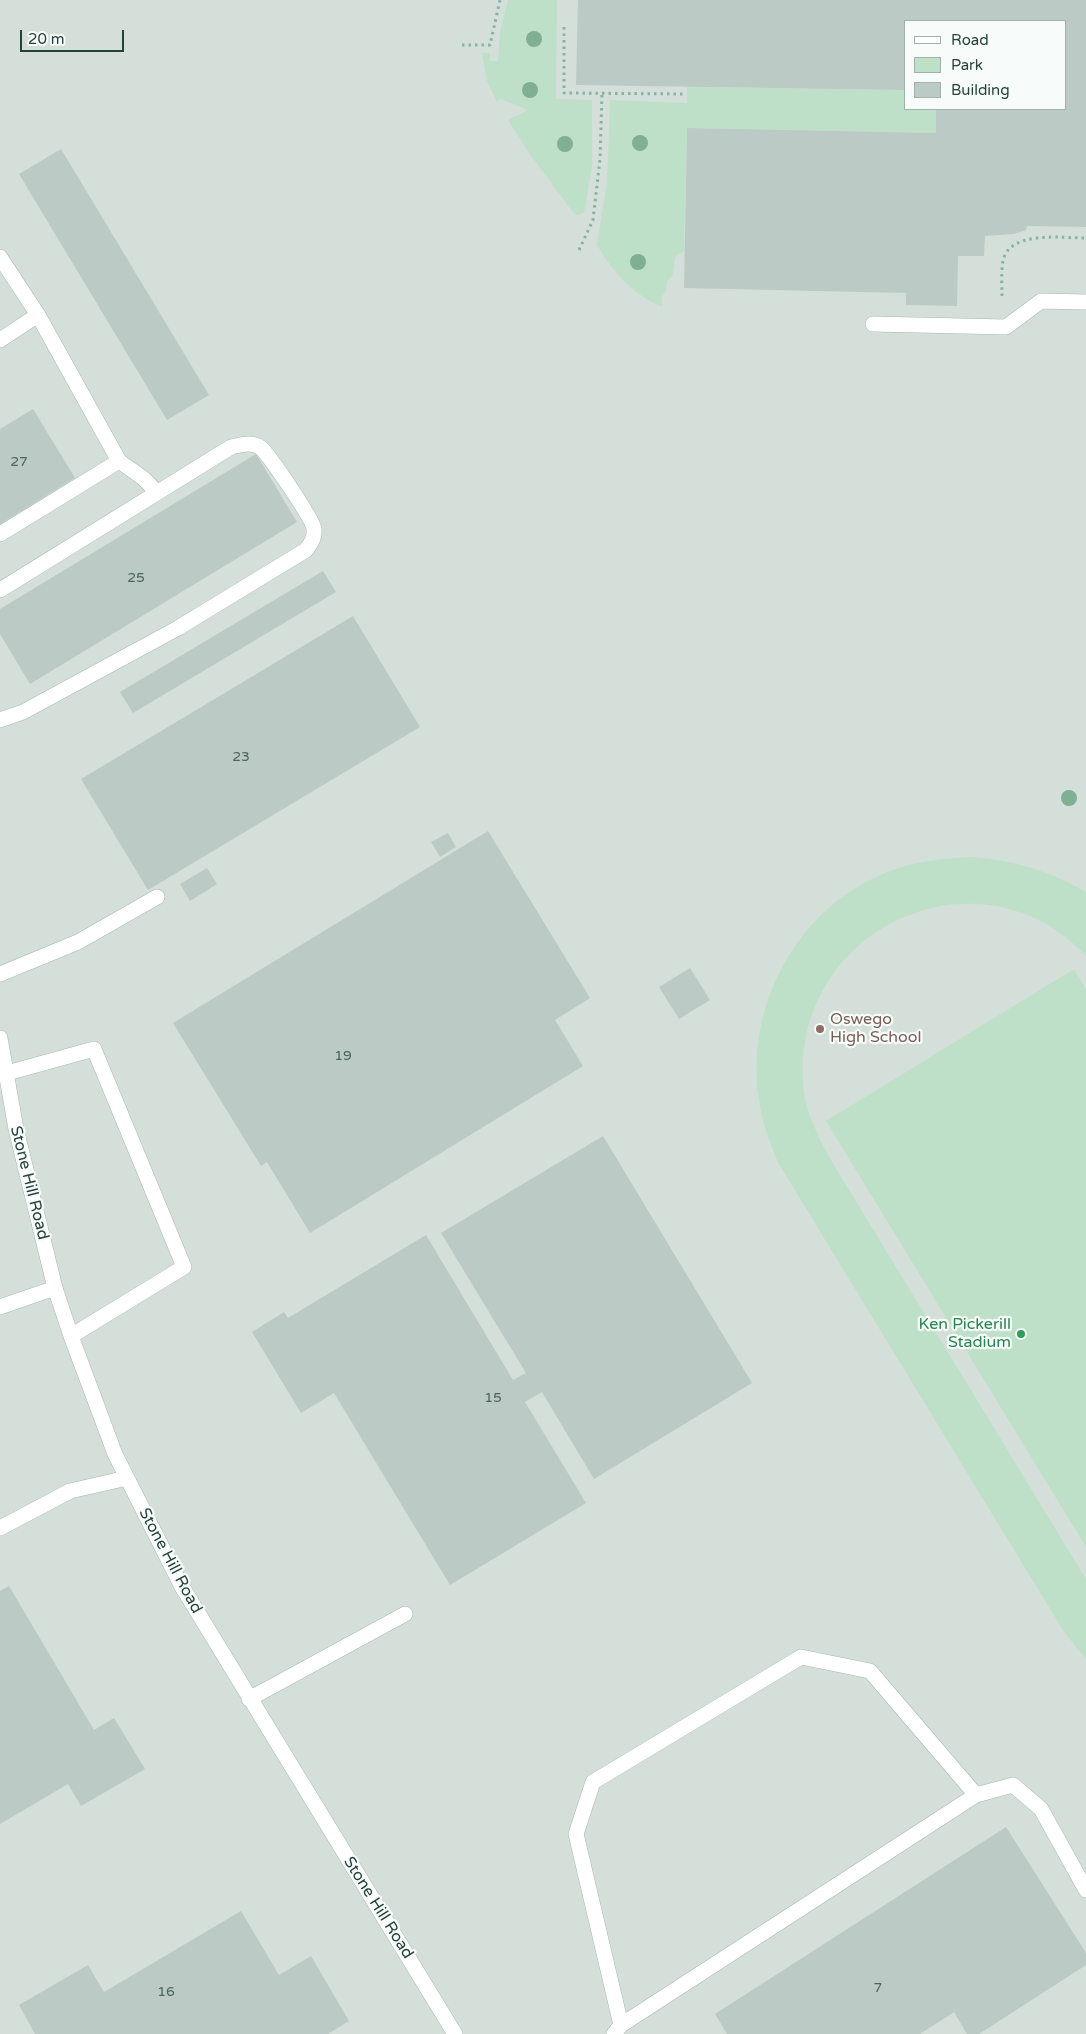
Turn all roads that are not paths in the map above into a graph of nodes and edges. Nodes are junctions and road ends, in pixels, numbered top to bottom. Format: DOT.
graph roads {
  1 [pos="0,256"];
  2 [pos="1086,302"];
  3 [pos="38,315"];
  4 [pos="873,324"];
  5 [pos="0,340"];
  6 [pos="119,461"];
  7 [pos="157,492"];
  8 [pos="0,534"];
  9 [pos="0,590"];
  10 [pos="0,720"];
  11 [pos="156,896"];
  12 [pos="0,974"];
  13 [pos="0,1038"];
  14 [pos="7,1073"];
  15 [pos="55,1288"];
  16 [pos="0,1307"];
  17 [pos="71,1336"];
  18 [pos="127,1478"];
  19 [pos="0,1528"];
  20 [pos="405,1614"];
  21 [pos="249,1699"];
  22 [pos="976,1795"];
  23 [pos="1086,1890"];
  24 [pos="618,2029"];
  25 [pos="450,2032"];
  1 -- 3 [label="street"];
  2 -- 4 [label="street"];
  3 -- 5 [label="street"];
  3 -- 6 [label="street"];
  6 -- 7 [label="street"];
  6 -- 8 [label="street"];
  7 -- 9 [label="street"];
  7 -- 10 [label="street"];
  11 -- 12 [label="street"];
  13 -- 14 [label="street, Stone Hill Road"];
  14 -- 15 [label="street, Stone Hill Road"];
  14 -- 17 [label="street"];
  15 -- 16 [label="street"];
  15 -- 17 [label="street, Stone Hill Road"];
  17 -- 18 [label="street, Stone Hill Road"];
  18 -- 19 [label="street"];
  18 -- 21 [label="street, Stone Hill Road"];
  20 -- 21 [label="street"];
  21 -- 25 [label="street, Stone Hill Road"];
  22 -- 23 [label="street"];
  22 -- 24 [label="street"];
  22 -- 24 [label="street"];
}
